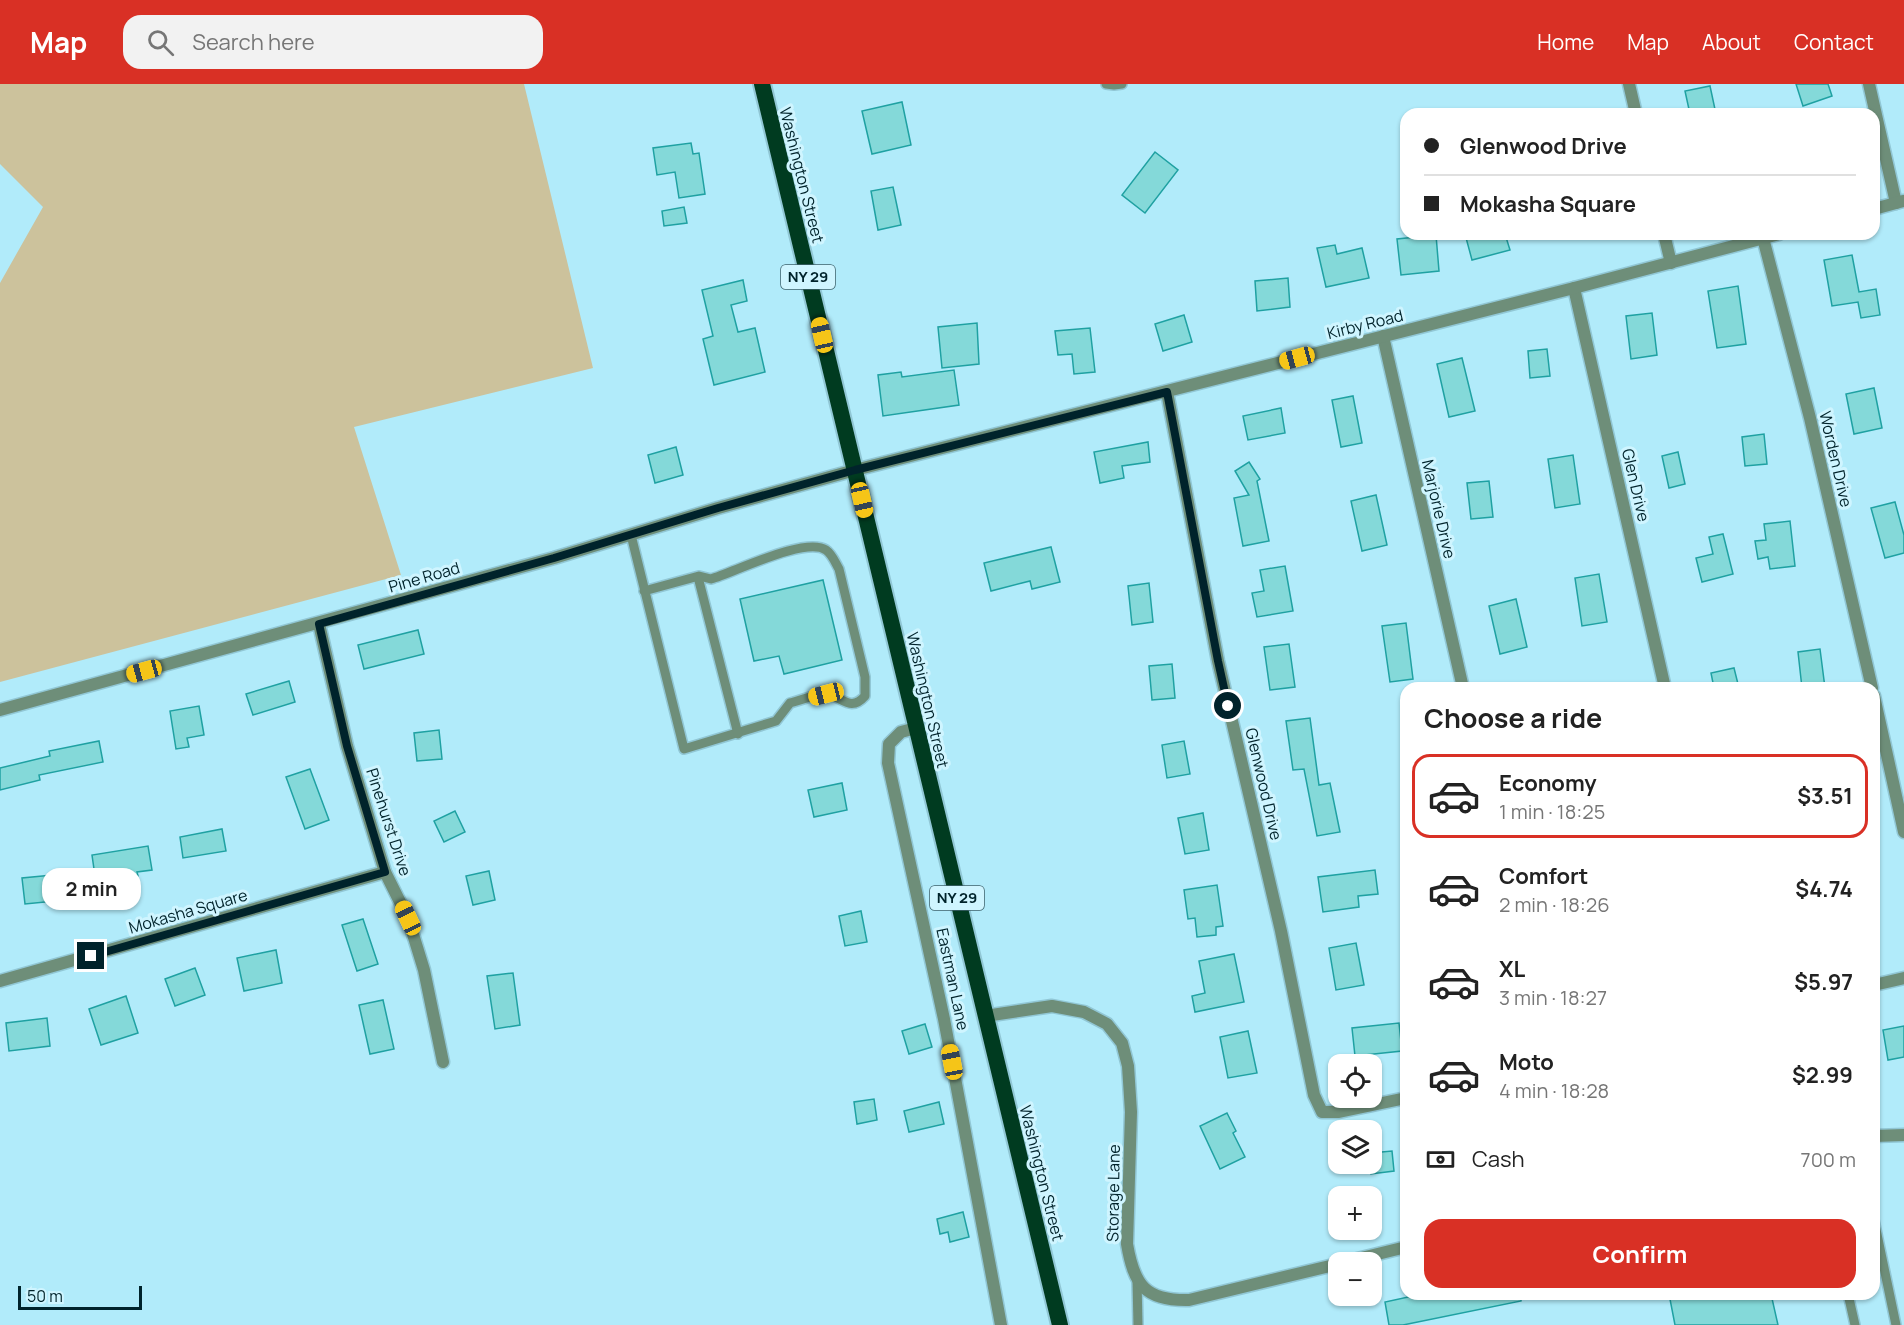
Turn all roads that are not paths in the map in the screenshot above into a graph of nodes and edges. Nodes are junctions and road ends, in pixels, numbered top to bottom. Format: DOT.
graph roads {
  1 [pos="762,84"];
  2 [pos="1106,84"];
  3 [pos="1122,84"];
  4 [pos="1629,84"];
  5 [pos="1869,84"];
  6 [pos="1635,108"];
  7 [pos="1875,108"];
  8 [pos="1880,126"];
  9 [pos="1900,202"];
  10 [pos="1880,207"];
  11 [pos="1666,240"];
  12 [pos="1756,240"];
  13 [pos="1764,240"];
  14 [pos="1671,263"];
  15 [pos="1574,288"];
  16 [pos="1383,336"];
  17 [pos="1167,392"];
  18 [pos="855,470"];
  19 [pos="631,535"];
  20 [pos="698,577"];
  21 [pos="644,591"];
  22 [pos="319,624"];
  23 [pos="1462,682"];
  24 [pos="1664,682"];
  25 [pos="1871,682"];
  26 [pos="0,710"];
  27 [pos="1880,723"];
  28 [pos="916,728"];
  29 [pos="738,734"];
  30 [pos="1904,832"];
  31 [pos="385,872"];
  32 [pos="1904,978"];
  33 [pos="0,981"];
  34 [pos="1880,984"];
  35 [pos="985,1016"];
  36 [pos="443,1062"];
  37 [pos="1400,1099"];
  38 [pos="1904,1135"];
  39 [pos="1880,1136"];
  40 [pos="1400,1249"];
  41 [pos="1880,1249"];
  42 [pos="1382,1253"];
  43 [pos="1328,1266"];
  44 [pos="1137,1280"];
  45 [pos="1849,1300"];
  46 [pos="1001,1325"];
  47 [pos="1060,1325"];
  48 [pos="1138,1325"];
  49 [pos="1855,1325"];
  50 [pos="1896,1325"];
  1 -- 18 [label="highway, Washington Street / NY 29"];
  2 -- 3 [label="lane"];
  4 -- 6 [label="street"];
  5 -- 7 [label="street"];
  8 -- 9 [label="street"];
  9 -- 10 [label="street"];
  11 -- 14 [label="street"];
  12 -- 14 [label="street, Kirby Road"];
  13 -- 25 [label="street, Worden Drive"];
  14 -- 15 [label="street, Kirby Road"];
  15 -- 16 [label="street, Kirby Road"];
  15 -- 24 [label="street, Glen Drive"];
  16 -- 17 [label="street, Kirby Road"];
  16 -- 23 [label="street, Marjorie Drive"];
  17 -- 18 [label="street, Kirby Road"];
  17 -- 37 [label="street, Glenwood Drive"];
  18 -- 19 [label="street, Pine Road"];
  18 -- 28 [label="highway, Washington Street / NY 29"];
  19 -- 21 [label="lane"];
  19 -- 22 [label="street, Pine Road"];
  20 -- 21 [label="lane"];
  20 -- 29 [label="lane"];
  20 -- 29 [label="lane"];
  21 -- 29 [label="lane"];
  22 -- 26 [label="street, Pine Road"];
  22 -- 31 [label="street, Pinehurst Drive"];
  27 -- 30 [label="street"];
  28 -- 35 [label="highway, Washington Street / NY 29"];
  28 -- 46 [label="street, Eastman Lane"];
  31 -- 33 [label="street, Mokasha Square"];
  31 -- 36 [label="street, Pinehurst Drive"];
  32 -- 34 [label="street"];
  35 -- 44 [label="street, Storage Lane"];
  35 -- 47 [label="highway, Washington Street / NY 29"];
  38 -- 39 [label="street"];
  40 -- 42 [label="street"];
  41 -- 50 [label="lane"];
  43 -- 44 [label="street"];
  44 -- 48 [label="lane"];
  45 -- 49 [label="lane"];
}
